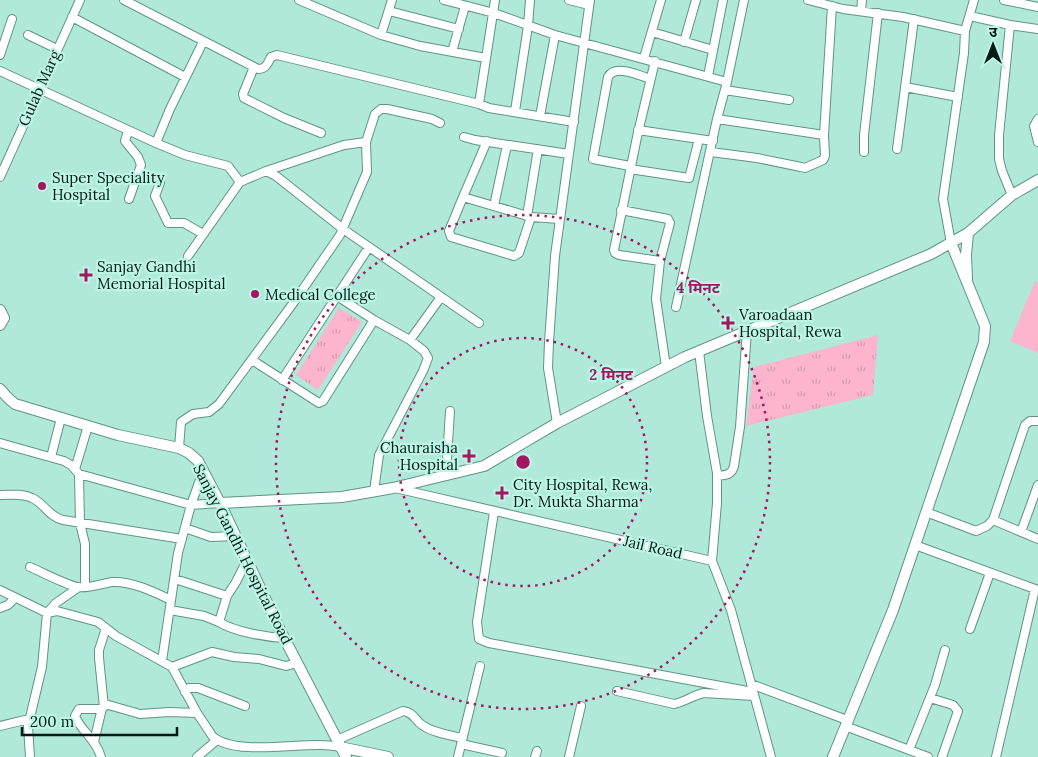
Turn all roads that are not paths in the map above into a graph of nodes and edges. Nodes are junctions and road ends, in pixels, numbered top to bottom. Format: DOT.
graph roads {
  1 [pos="80,0"];
  2 [pos="124,0"];
  3 [pos="299,0"];
  4 [pos="392,0"];
  5 [pos="444,0"];
  6 [pos="495,0"];
  7 [pos="530,0"];
  8 [pos="568,0"];
  9 [pos="661,0"];
  10 [pos="696,0"];
  11 [pos="723,0"];
  12 [pos="744,0"];
  13 [pos="808,0"];
  14 [pos="862,0"];
  15 [pos="974,0"];
  16 [pos="1004,0"];
  17 [pos="590,3"];
  18 [pos="836,4"];
  19 [pos="465,6"];
  20 [pos="1038,7"];
  21 [pos="861,11"];
  22 [pos="389,12"];
  23 [pos="494,13"];
  24 [pos="878,13"];
  25 [pos="970,16"];
  26 [pos="72,17"];
  27 [pos="12,19"];
  28 [pos="914,19"];
  29 [pos="1010,25"];
  30 [pos="528,26"];
  31 [pos="458,28"];
  32 [pos="1038,29"];
  33 [pos="966,31"];
  34 [pos="652,32"];
  35 [pos="28,35"];
  36 [pos="381,35"];
  37 [pos="555,35"];
  38 [pos="203,42"];
  39 [pos="585,42"];
  40 [pos="684,42"];
  41 [pos="57,48"];
  42 [pos="713,50"];
  43 [pos="452,52"];
  44 [pos="0,55"];
  45 [pos="486,58"];
  46 [pos="644,58"];
  47 [pos="655,61"];
  48 [pos="254,67"];
  49 [pos="0,71"];
  50 [pos="708,76"];
  51 [pos="185,77"];
  52 [pos="650,79"];
  53 [pos="726,86"];
  54 [pos="905,87"];
  55 [pos="39,88"];
  56 [pos="958,97"];
  57 [pos="789,100"];
  58 [pos="479,104"];
  59 [pos="515,111"];
  60 [pos="540,116"];
  61 [pos="1038,119"];
  62 [pos="717,120"];
  63 [pos="574,122"];
  64 [pos="440,123"];
  65 [pos="638,130"];
  66 [pos="128,131"];
  67 [pos="321,133"];
  68 [pos="824,135"];
  69 [pos="464,137"];
  70 [pos="699,139"];
  71 [pos="713,141"];
  72 [pos="366,142"];
  73 [pos="487,142"];
  74 [pos="1038,142"];
  75 [pos="156,143"];
  76 [pos="507,145"];
  77 [pos="538,149"];
  78 [pos="897,149"];
  79 [pos="711,152"];
  80 [pos="864,152"];
  81 [pos="569,154"];
  82 [pos="630,168"];
  83 [pos="266,171"];
  84 [pos="0,177"];
  85 [pos="1038,180"];
  86 [pos="240,182"];
  87 [pos="160,183"];
  88 [pos="1012,195"];
  89 [pos="463,197"];
  90 [pos="129,199"];
  91 [pos="494,206"];
  92 [pos="622,210"];
  93 [pos="529,217"];
  94 [pos="560,219"];
  95 [pos="343,229"];
  96 [pos="968,233"];
  97 [pos="203,234"];
  98 [pos="951,244"];
  99 [pos="369,247"];
  100 [pos="188,256"];
  101 [pos="660,261"];
  102 [pos="967,282"];
  103 [pos="337,296"];
  104 [pos="440,297"];
  105 [pos="676,306"];
  106 [pos="0,310"];
  107 [pos="374,320"];
  108 [pos="479,323"];
  109 [pos="0,325"];
  110 [pos="747,331"];
  111 [pos="410,340"];
  112 [pos="699,351"];
  113 [pos="252,360"];
  114 [pos="666,367"];
  115 [pos="282,380"];
  116 [pos="0,389"];
  117 [pos="450,410"];
  118 [pos="61,418"];
  119 [pos="1038,421"];
  120 [pos="557,422"];
  121 [pos="88,426"];
  122 [pos="0,443"];
  123 [pos="179,448"];
  124 [pos="51,457"];
  125 [pos="203,471"];
  126 [pos="77,472"];
  127 [pos="446,475"];
  128 [pos="717,476"];
  129 [pos="1038,485"];
  130 [pos="393,488"];
  131 [pos="374,491"];
  132 [pos="0,495"];
  133 [pos="220,503"];
  134 [pos="191,505"];
  135 [pos="494,512"];
  136 [pos="926,512"];
  137 [pos="993,520"];
  138 [pos="80,523"];
  139 [pos="185,528"];
  140 [pos="1021,532"];
  141 [pos="236,536"];
  142 [pos="182,539"];
  143 [pos="1038,539"];
  144 [pos="915,545"];
  145 [pos="247,560"];
  146 [pos="712,561"];
  147 [pos="30,567"];
  148 [pos="990,573"];
  149 [pos="174,579"];
  150 [pos="1038,581"];
  151 [pos="82,587"];
  152 [pos="1035,589"];
  153 [pos="0,590"];
  154 [pos="227,596"];
  155 [pos="15,598"];
  156 [pos="171,600"];
  157 [pos="0,608"];
  158 [pos="170,610"];
  159 [pos="47,612"];
  160 [pos="219,622"];
  161 [pos="106,628"];
  162 [pos="970,629"];
  163 [pos="285,638"];
  164 [pos="945,650"];
  165 [pos="162,660"];
  166 [pos="297,663"];
  167 [pos="480,666"];
  168 [pos="172,667"];
  169 [pos="617,691"];
  170 [pos="753,691"];
  171 [pos="185,692"];
  172 [pos="930,698"];
  173 [pos="104,706"];
  174 [pos="245,706"];
  175 [pos="581,706"];
  176 [pos="197,713"];
  177 [pos="29,719"];
  178 [pos="846,723"];
  179 [pos="0,726"];
  180 [pos="217,740"];
  181 [pos="461,741"];
  182 [pos="94,742"];
  183 [pos="339,743"];
  184 [pos="909,750"];
  185 [pos="502,753"];
  186 [pos="30,757"];
  187 [pos="101,757"];
  188 [pos="197,757"];
  189 [pos="346,757"];
  190 [pos="388,757"];
  191 [pos="458,757"];
  192 [pos="568,757"];
  193 [pos="771,757"];
  194 [pos="832,757"];
  195 [pos="928,757"];
  196 [pos="942,757"];
  197 [pos="996,757"];
  1 -- 26 [label="street, Gulab Marg"];
  2 -- 38 [label="street"];
  3 -- 36 [label="street"];
  4 -- 22 [label="street"];
  5 -- 19 [label="street"];
  6 -- 23 [label="street"];
  7 -- 30 [label="street"];
  8 -- 17 [label="street"];
  9 -- 34 [label="street"];
  10 -- 40 [label="street"];
  11 -- 42 [label="street"];
  12 -- 53 [label="street"];
  13 -- 18 [label="street"];
  14 -- 21 [label="street"];
  15 -- 25 [label="street"];
  16 -- 20 [label="street"];
  17 -- 39 [label="street"];
  18 -- 21 [label="street"];
  18 -- 68 [label="street"];
  19 -- 23 [label="street"];
  19 -- 31 [label="street"];
  21 -- 24 [label="street"];
  22 -- 31 [label="street"];
  22 -- 36 [label="street"];
  23 -- 30 [label="street"];
  23 -- 45 [label="street"];
  24 -- 28 [label="street"];
  24 -- 80 [label="street"];
  25 -- 29 [label="street"];
  25 -- 33 [label="street"];
  26 -- 41 [label="street, Gulab Marg"];
  26 -- 51 [label="street"];
  27 -- 44 [label="street"];
  28 -- 33 [label="street"];
  28 -- 54 [label="street"];
  29 -- 32 [label="street"];
  29 -- 88 [label="street"];
  30 -- 37 [label="street"];
  30 -- 59 [label="street"];
  31 -- 43 [label="street"];
  33 -- 56 [label="street"];
  34 -- 40 [label="street"];
  34 -- 46 [label="street"];
  35 -- 41 [label="street"];
  36 -- 43 [label="street"];
  37 -- 39 [label="street"];
  37 -- 60 [label="street"];
  38 -- 48 [label="street"];
  38 -- 51 [label="street"];
  39 -- 46 [label="street"];
  39 -- 63 [label="street"];
  40 -- 42 [label="street"];
  41 -- 55 [label="street, Gulab Marg"];
  42 -- 50 [label="street"];
  43 -- 45 [label="street"];
  45 -- 58 [label="street"];
  46 -- 47 [label="street"];
  47 -- 50 [label="street"];
  47 -- 52 [label="street"];
  48 -- 58 [label="street"];
  48 -- 67 [label="street"];
  49 -- 55 [label="street"];
  50 -- 53 [label="street"];
  51 -- 75 [label="street"];
  52 -- 65 [label="street"];
  52 -- 82 [label="street"];
  53 -- 57 [label="street"];
  53 -- 62 [label="street"];
  54 -- 56 [label="street"];
  54 -- 78 [label="street"];
  55 -- 66 [label="street"];
  55 -- 84 [label="street, Gulab Marg"];
  56 -- 98 [label="street"];
  58 -- 59 [label="street"];
  59 -- 60 [label="street"];
  60 -- 63 [label="street"];
  61 -- 74 [label="street"];
  62 -- 68 [label="street"];
  62 -- 71 [label="street"];
  63 -- 81 [label="street"];
  64 -- 72 [label="street"];
  65 -- 70 [label="street"];
  65 -- 82 [label="street"];
  66 -- 75 [label="street"];
  66 -- 90 [label="street"];
  68 -- 79 [label="street"];
  69 -- 73 [label="street"];
  70 -- 71 [label="street"];
  70 -- 82 [label="street"];
  71 -- 79 [label="street"];
  72 -- 83 [label="street"];
  72 -- 95 [label="street"];
  73 -- 76 [label="street"];
  73 -- 89 [label="street"];
  75 -- 86 [label="street"];
  76 -- 77 [label="street"];
  76 -- 91 [label="street"];
  77 -- 81 [label="street"];
  77 -- 93 [label="street"];
  79 -- 105 [label="street"];
  81 -- 94 [label="street"];
  82 -- 92 [label="street"];
  83 -- 86 [label="street"];
  83 -- 95 [label="street"];
  85 -- 88 [label="main road"];
  86 -- 97 [label="street"];
  87 -- 97 [label="street"];
  88 -- 96 [label="main road"];
  89 -- 91 [label="street"];
  89 -- 93 [label="street"];
  91 -- 93 [label="street"];
  92 -- 101 [label="street"];
  92 -- 101 [label="street"];
  93 -- 94 [label="street"];
  94 -- 120 [label="street"];
  95 -- 99 [label="street"];
  95 -- 113 [label="street"];
  96 -- 98 [label="main road"];
  96 -- 102 [label="main road"];
  97 -- 100 [label="street"];
  98 -- 102 [label="main road"];
  98 -- 110 [label="main road"];
  99 -- 103 [label="street"];
  99 -- 104 [label="street"];
  101 -- 114 [label="street"];
  102 -- 136 [label="main road"];
  103 -- 107 [label="street"];
  103 -- 115 [label="street"];
  104 -- 108 [label="street"];
  104 -- 111 [label="street"];
  106 -- 109 [label="main road"];
  107 -- 111 [label="street"];
  107 -- 115 [label="street"];
  110 -- 112 [label="main road"];
  110 -- 128 [label="street"];
  111 -- 131 [label="street"];
  112 -- 114 [label="main road"];
  112 -- 128 [label="street"];
  113 -- 115 [label="street"];
  113 -- 123 [label="street"];
  114 -- 120 [label="main road"];
  116 -- 118 [label="main road, Sanjay Gandhi Hospital Road"];
  117 -- 127 [label="street"];
  118 -- 121 [label="main road, Sanjay Gandhi Hospital Road"];
  118 -- 124 [label="street"];
  119 -- 137 [label="street"];
  120 -- 127 [label="main road"];
  121 -- 123 [label="main road, Sanjay Gandhi Hospital Road"];
  121 -- 126 [label="street"];
  122 -- 124 [label="street"];
  123 -- 125 [label="main road, Sanjay Gandhi Hospital Road"];
  124 -- 126 [label="street"];
  125 -- 133 [label="main road, Sanjay Gandhi Hospital Road"];
  125 -- 134 [label="street"];
  126 -- 134 [label="street"];
  126 -- 138 [label="street"];
  127 -- 130 [label="main road"];
  128 -- 146 [label="street"];
  129 -- 140 [label="street"];
  130 -- 131 [label="main road"];
  130 -- 135 [label="street, Jail Road"];
  131 -- 133 [label="main road"];
  132 -- 138 [label="street"];
  133 -- 134 [label="street"];
  133 -- 141 [label="main road, Sanjay Gandhi Hospital Road"];
  134 -- 139 [label="street"];
  135 -- 146 [label="street, Jail Road"];
  135 -- 170 [label="street"];
  136 -- 137 [label="street"];
  136 -- 144 [label="main road"];
  137 -- 140 [label="street"];
  138 -- 142 [label="street"];
  138 -- 151 [label="street"];
  139 -- 141 [label="street"];
  139 -- 142 [label="street"];
  140 -- 143 [label="street"];
  141 -- 145 [label="main road, Sanjay Gandhi Hospital Road"];
  142 -- 149 [label="street"];
  144 -- 148 [label="street"];
  144 -- 178 [label="main road"];
  145 -- 154 [label="street"];
  145 -- 163 [label="main road, Sanjay Gandhi Hospital Road"];
  146 -- 170 [label="street"];
  147 -- 151 [label="street"];
  148 -- 152 [label="street"];
  148 -- 162 [label="street"];
  149 -- 154 [label="street"];
  149 -- 156 [label="street"];
  150 -- 152 [label="street"];
  151 -- 156 [label="street"];
  151 -- 159 [label="street"];
  152 -- 197 [label="street"];
  153 -- 155 [label="street"];
  154 -- 160 [label="street"];
  155 -- 157 [label="street"];
  155 -- 159 [label="street"];
  156 -- 158 [label="street"];
  158 -- 160 [label="street"];
  158 -- 165 [label="street"];
  159 -- 161 [label="street"];
  159 -- 177 [label="street"];
  160 -- 163 [label="street"];
  161 -- 165 [label="street"];
  161 -- 173 [label="street"];
  163 -- 166 [label="main road, Sanjay Gandhi Hospital Road"];
  164 -- 172 [label="street"];
  165 -- 168 [label="street"];
  166 -- 168 [label="street"];
  166 -- 183 [label="main road, Sanjay Gandhi Hospital Road"];
  167 -- 181 [label="street"];
  168 -- 171 [label="street"];
  169 -- 170 [label="street"];
  170 -- 178 [label="street"];
  170 -- 193 [label="street"];
  171 -- 174 [label="street"];
  171 -- 176 [label="street"];
  172 -- 184 [label="street"];
  172 -- 196 [label="street"];
  173 -- 176 [label="street"];
  173 -- 182 [label="street"];
  173 -- 182 [label="street"];
  175 -- 192 [label="street"];
  176 -- 180 [label="street"];
  177 -- 179 [label="street"];
  177 -- 186 [label="street"];
  178 -- 184 [label="street"];
  178 -- 194 [label="main road"];
  180 -- 183 [label="street"];
  180 -- 188 [label="street"];
  181 -- 183 [label="street"];
  181 -- 185 [label="street"];
  181 -- 191 [label="street"];
  182 -- 187 [label="street"];
  183 -- 189 [label="main road, Sanjay Gandhi Hospital Road"];
  183 -- 190 [label="main road"];
  184 -- 195 [label="street"];
}
